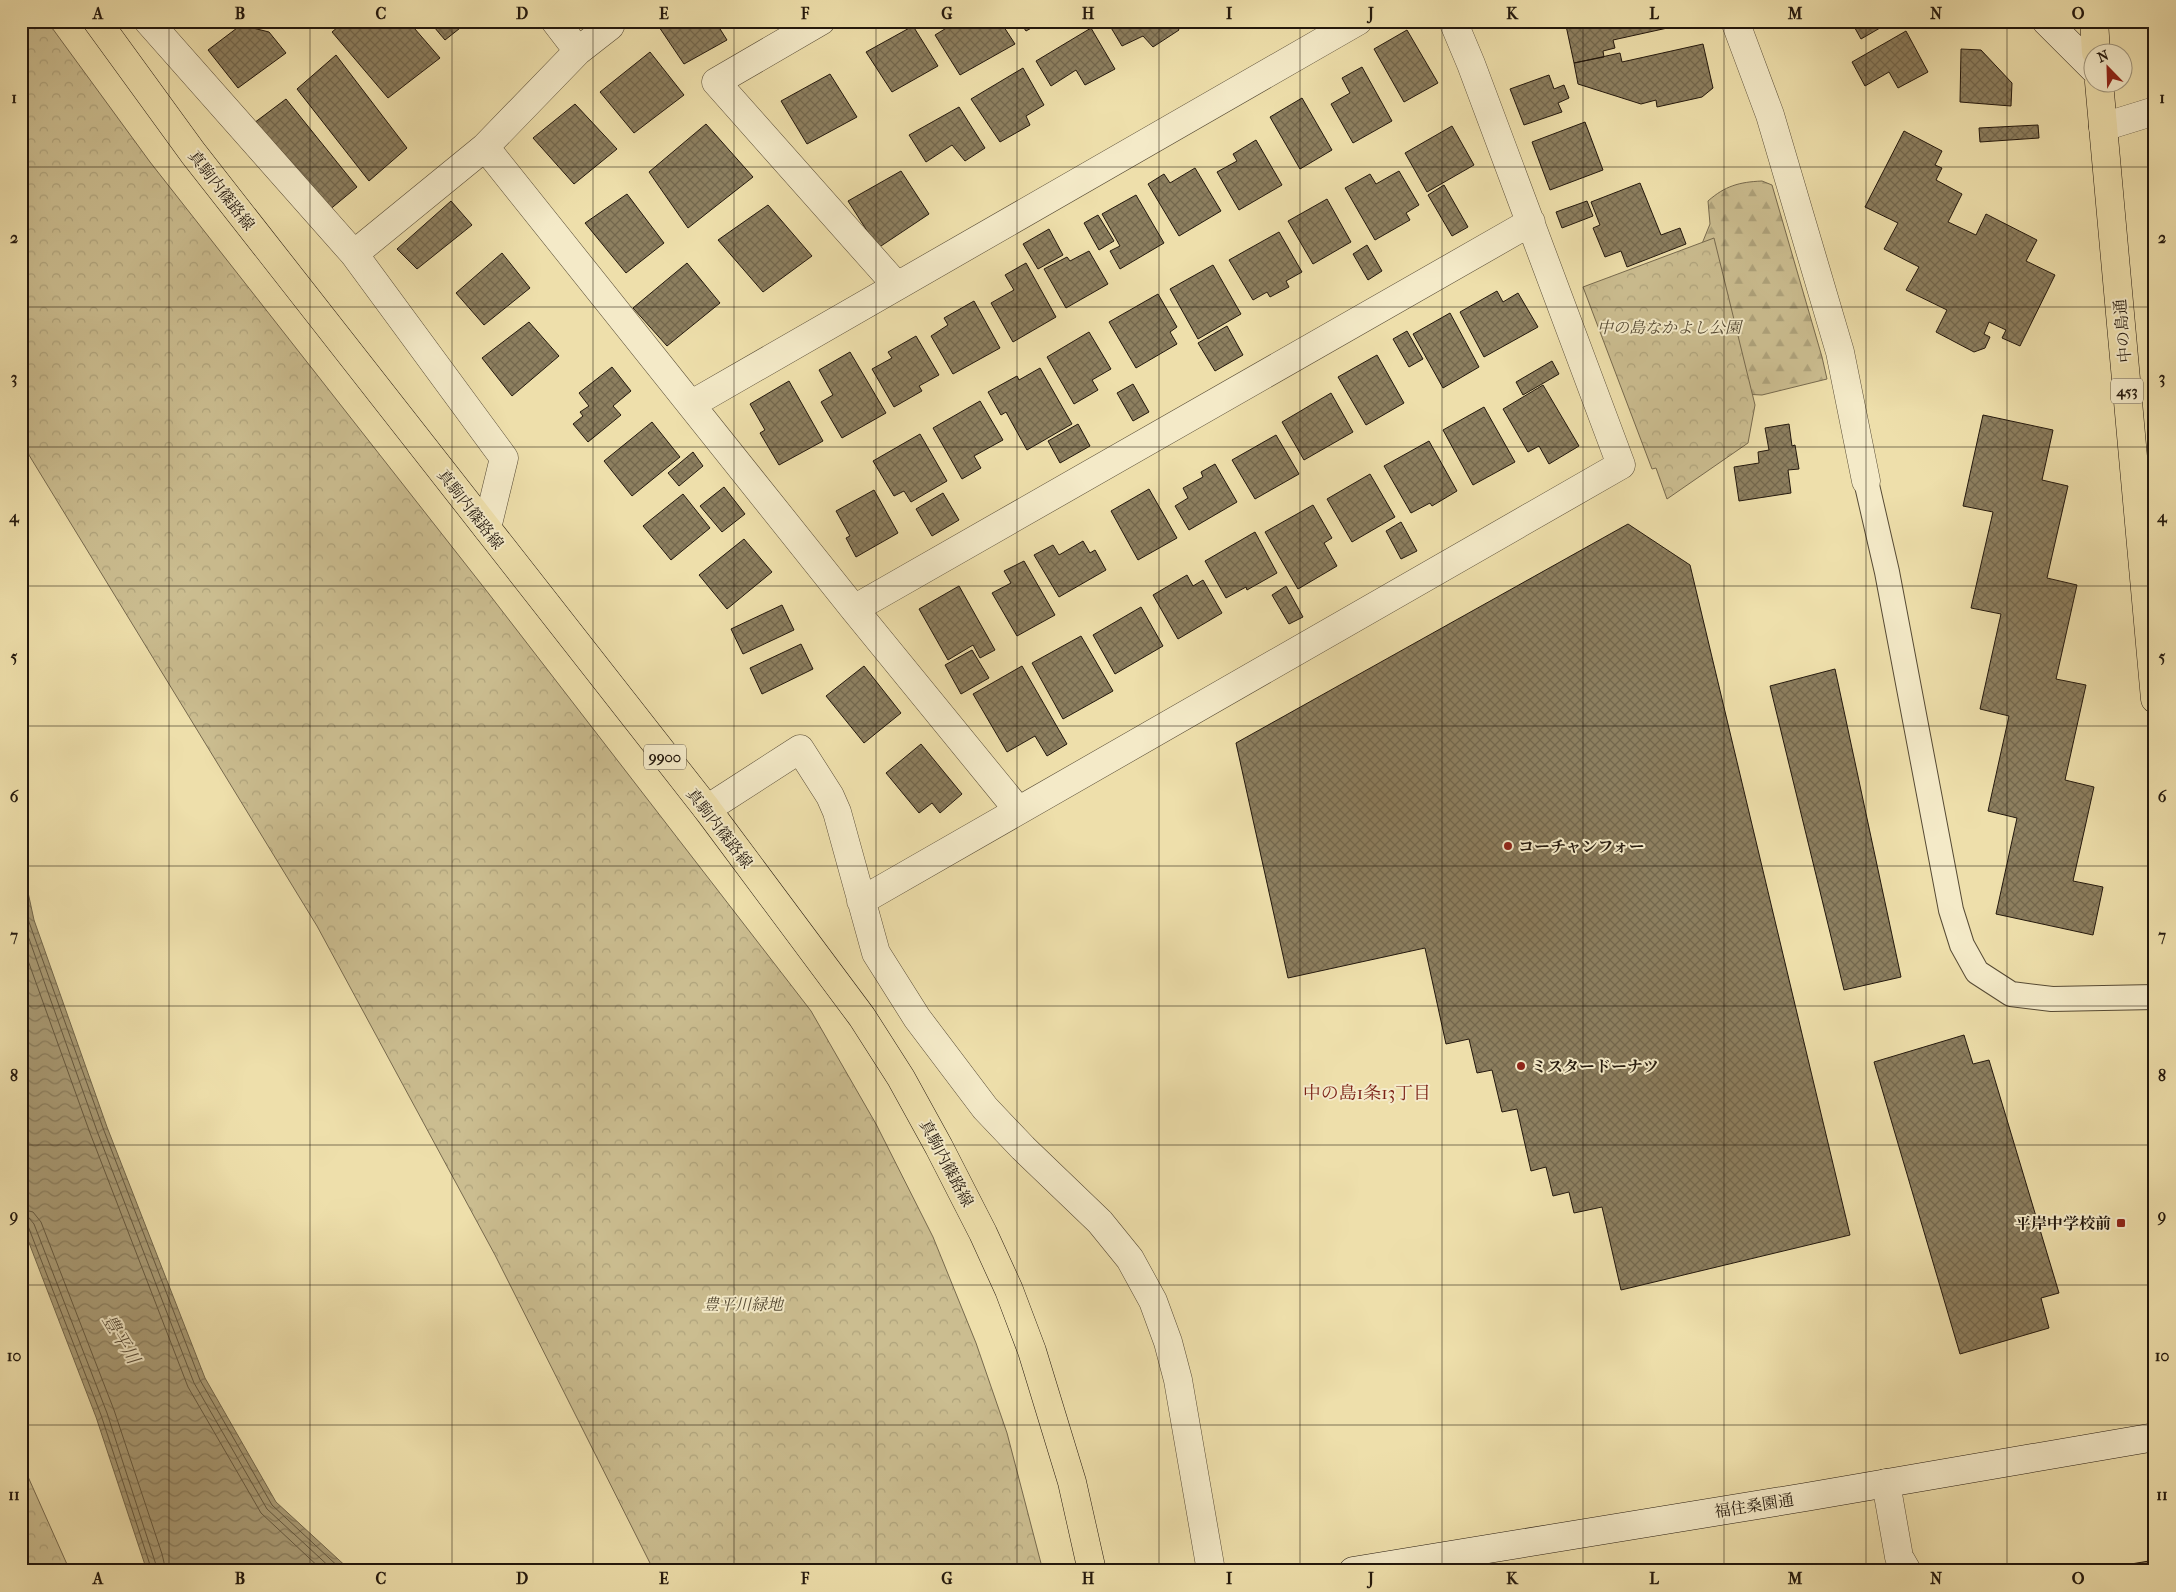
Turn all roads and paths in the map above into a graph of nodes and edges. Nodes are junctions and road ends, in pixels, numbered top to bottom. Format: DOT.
graph roads {
  1 [pos="97,21"];
  2 [pos="148,21"];
  3 [pos="555,21"];
  4 [pos="612,21"];
  5 [pos="821,21"];
  6 [pos="1358,21"];
  7 [pos="1453,21"];
  8 [pos="1735,21"];
  9 [pos="2046,21"];
  10 [pos="2094,21"];
  11 [pos="2095,42"];
  12 [pos="578,51"];
  13 [pos="2084,59"];
  14 [pos="2100,92"];
  15 [pos="2155,110"];
  16 [pos="2104,127"];
  17 [pos="485,146"];
  18 [pos="1531,222"];
  19 [pos="354,254"];
  20 [pos="897,286"];
  21 [pos="692,404"];
  22 [pos="1866,482"];
  23 [pos="487,528"];
  24 [pos="854,609"];
  25 [pos="2155,699"];
  26 [pos="706,810"];
  27 [pos="1018,810"];
  28 [pos="861,901"];
  29 [pos="2155,997"];
  30 [pos="2155,1437"];
  31 [pos="1886,1483"];
  32 [pos="1092,1571"];
  33 [pos="1210,1571"];
  34 [pos="1353,1571"];
  35 [pos="1907,1571"];
  1 -- 23 [label="main road, 真駒内篠路線 / 9900"];
  2 -- 19 [label="street"];
  3 -- 12 [label="street"];
  4 -- 12 [label="street"];
  5 -- 20 [label="street"];
  6 -- 20 [label="street"];
  7 -- 18 [label="street"];
  8 -- 22 [label="street"];
  9 -- 13 [label="street"];
  10 -- 11 [label="main road"];
  12 -- 17 [label="street"];
  14 -- 16 [label="main road, 中の島通 / 453"];
  15 -- 16 [label="street"];
  16 -- 25 [label="main road, 中の島通 / 453"];
  17 -- 19 [label="street"];
  17 -- 21 [label="street"];
  18 -- 24 [label="street"];
  18 -- 27 [label="street"];
  19 -- 23 [label="street"];
  20 -- 21 [label="street"];
  21 -- 24 [label="street"];
  22 -- 29 [label="lane"];
  23 -- 26 [label="main road, 真駒内篠路線 / 9900"];
  24 -- 27 [label="street"];
  26 -- 28 [label="street"];
  26 -- 32 [label="main road, 真駒内篠路線 / 9900"];
  27 -- 28 [label="street"];
  28 -- 33 [label="street"];
  30 -- 31 [label="street, 福住桑園通"];
  31 -- 34 [label="street, 福住桑園通"];
  31 -- 35 [label="street"];
}
